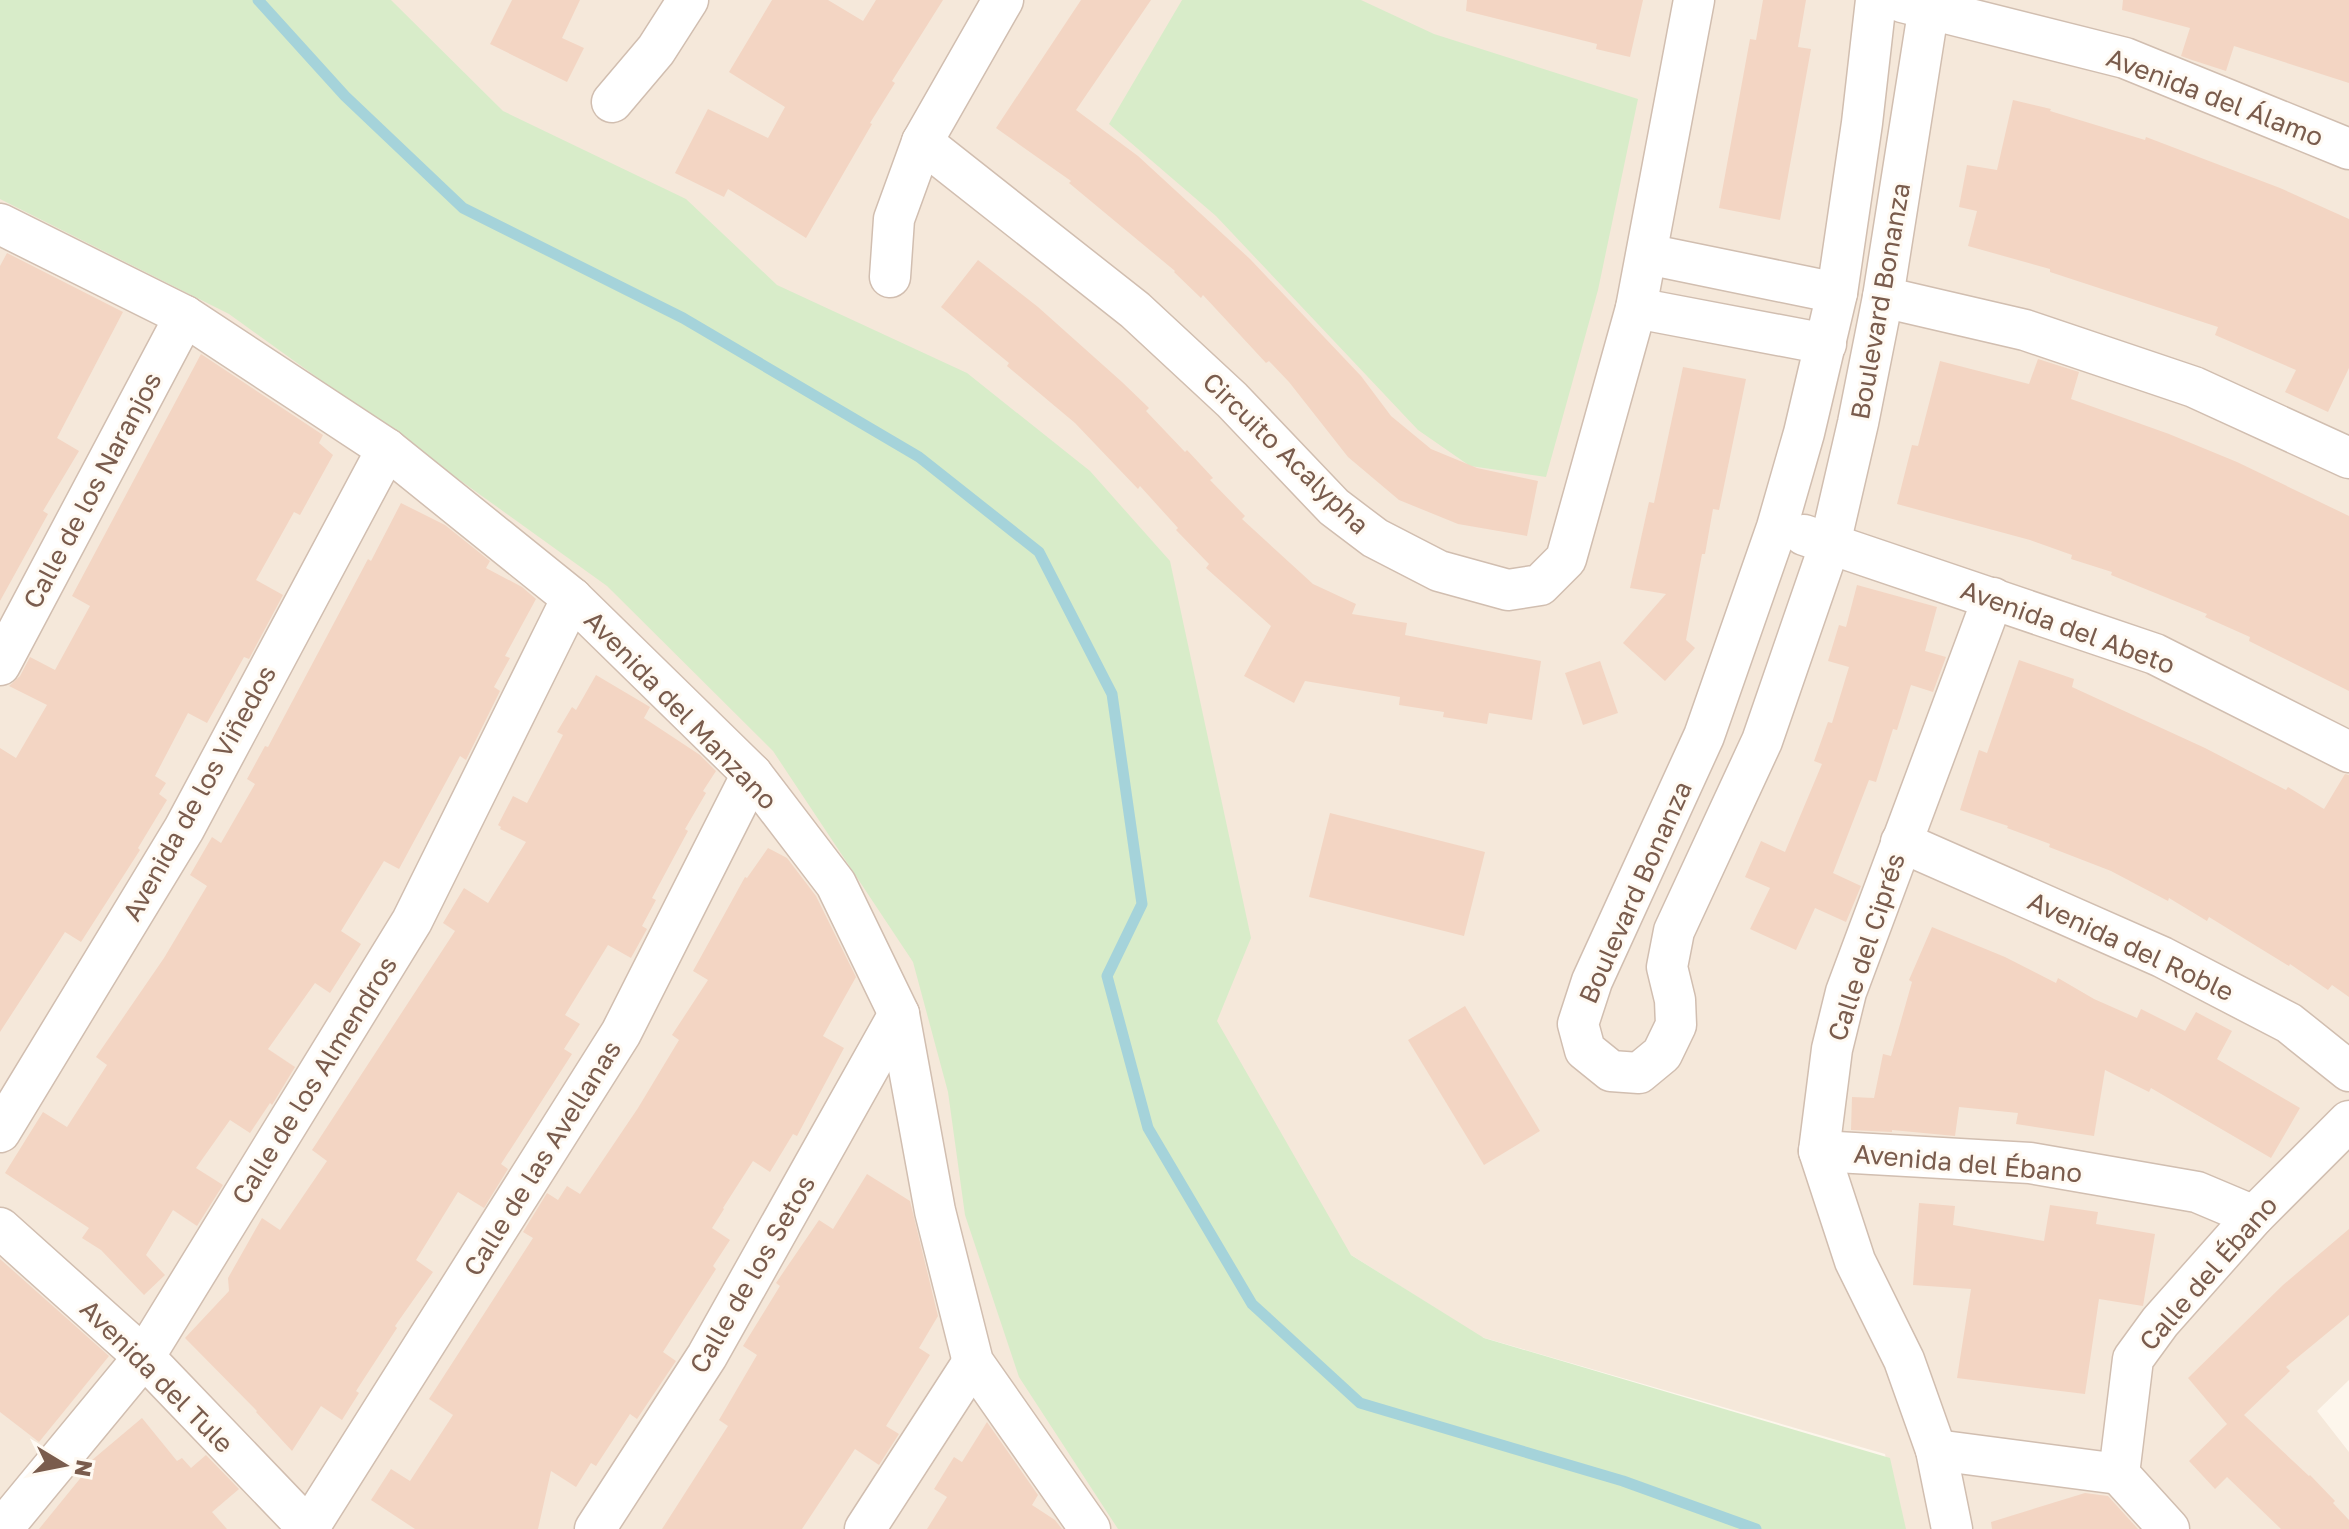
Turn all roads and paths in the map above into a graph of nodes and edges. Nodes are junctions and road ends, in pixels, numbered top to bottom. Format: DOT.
graph roads {
  1 [pos="688,0"];
  2 [pos="1003,0"];
  3 [pos="1694,0"];
  4 [pos="1876,0"];
  5 [pos="1917,3"];
  6 [pos="612,102"];
  7 [pos="922,142"];
  8 [pos="2349,149"];
  9 [pos="0,224"];
  10 [pos="1647,254"];
  11 [pos="890,277"];
  12 [pos="1837,293"];
  13 [pos="1883,297"];
  14 [pos="1636,308"];
  15 [pos="185,316"];
  16 [pos="1826,344"];
  17 [pos="387,449"];
  18 [pos="2349,458"];
  19 [pos="1777,527"];
  20 [pos="1830,544"];
  21 [pos="572,598"];
  22 [pos="1993,598"];
  23 [pos="0,665"];
  24 [pos="2349,752"];
  25 [pos="752,774"];
  26 [pos="1901,842"];
  27 [pos="899,1014"];
  28 [pos="2349,1071"];
  29 [pos="2349,1121"];
  30 [pos="0,1132"];
  31 [pos="1819,1151"];
  32 [pos="2254,1216"];
  33 [pos="0,1228"];
  34 [pos="144,1357"];
  35 [pos="973,1362"];
  36 [pos="1936,1450"];
  37 [pos="2119,1474"];
  38 [pos="2,1529"];
  39 [pos="308,1529"];
  40 [pos="595,1529"];
  41 [pos="865,1529"];
  42 [pos="1090,1529"];
  43 [pos="1952,1529"];
  44 [pos="2169,1529"];
  1 -- 6 [label="street"];
  2 -- 7 [label="street"];
  3 -- 10 [label="street, Circuito Acalypha"];
  4 -- 12 [label="street, Boulevard Bonanza"];
  5 -- 8 [label="street, Avenida del Álamo"];
  5 -- 13 [label="street, Boulevard Bonanza"];
  7 -- 11 [label="street"];
  7 -- 14 [label="street, Circuito Acalypha"];
  9 -- 15 [label="street, Avenida del Manzano"];
  10 -- 12 [label="street"];
  10 -- 14 [label="street, Circuito Acalypha"];
  12 -- 16 [label="street, Boulevard Bonanza"];
  13 -- 18 [label="street"];
  13 -- 20 [label="street, Boulevard Bonanza"];
  14 -- 16 [label="street"];
  15 -- 17 [label="street, Avenida del Manzano"];
  15 -- 23 [label="street, Calle de los Naranjos"];
  16 -- 19 [label="street, Boulevard Bonanza"];
  17 -- 21 [label="street, Avenida del Manzano"];
  17 -- 30 [label="street, Avenida de los Viñedos"];
  19 -- 20 [label="street, Avenida del Abeto"];
  19 -- 20 [label="street, Boulevard Bonanza"];
  20 -- 22 [label="street, Avenida del Abeto"];
  21 -- 25 [label="street, Avenida del Manzano"];
  21 -- 34 [label="street, Calle de los Almendros"];
  22 -- 24 [label="street, Avenida del Abeto"];
  22 -- 26 [label="street, Calle del Ciprés"];
  25 -- 27 [label="street, Avenida del Manzano"];
  25 -- 39 [label="street, Calle de las Avellanas"];
  26 -- 28 [label="street, Avenida del Roble"];
  26 -- 31 [label="street, Calle del Ciprés"];
  27 -- 35 [label="street, Avenida del Manzano"];
  27 -- 40 [label="street, Calle de los Setos"];
  29 -- 32 [label="street, Calle del Ébano"];
  31 -- 32 [label="street, Avenida del Ébano"];
  31 -- 36 [label="street, Calle del Ciprés"];
  32 -- 37 [label="street, Calle del Ébano"];
  33 -- 34 [label="street, Avenida del Tule"];
  34 -- 38 [label="street, Calle de los Almendros"];
  34 -- 39 [label="street, Avenida del Tule"];
  35 -- 41 [label="street"];
  35 -- 42 [label="street, Avenida del Manzano"];
  36 -- 37 [label="street"];
  36 -- 43 [label="street, Calle del Ciprés"];
  37 -- 44 [label="street"];
}
